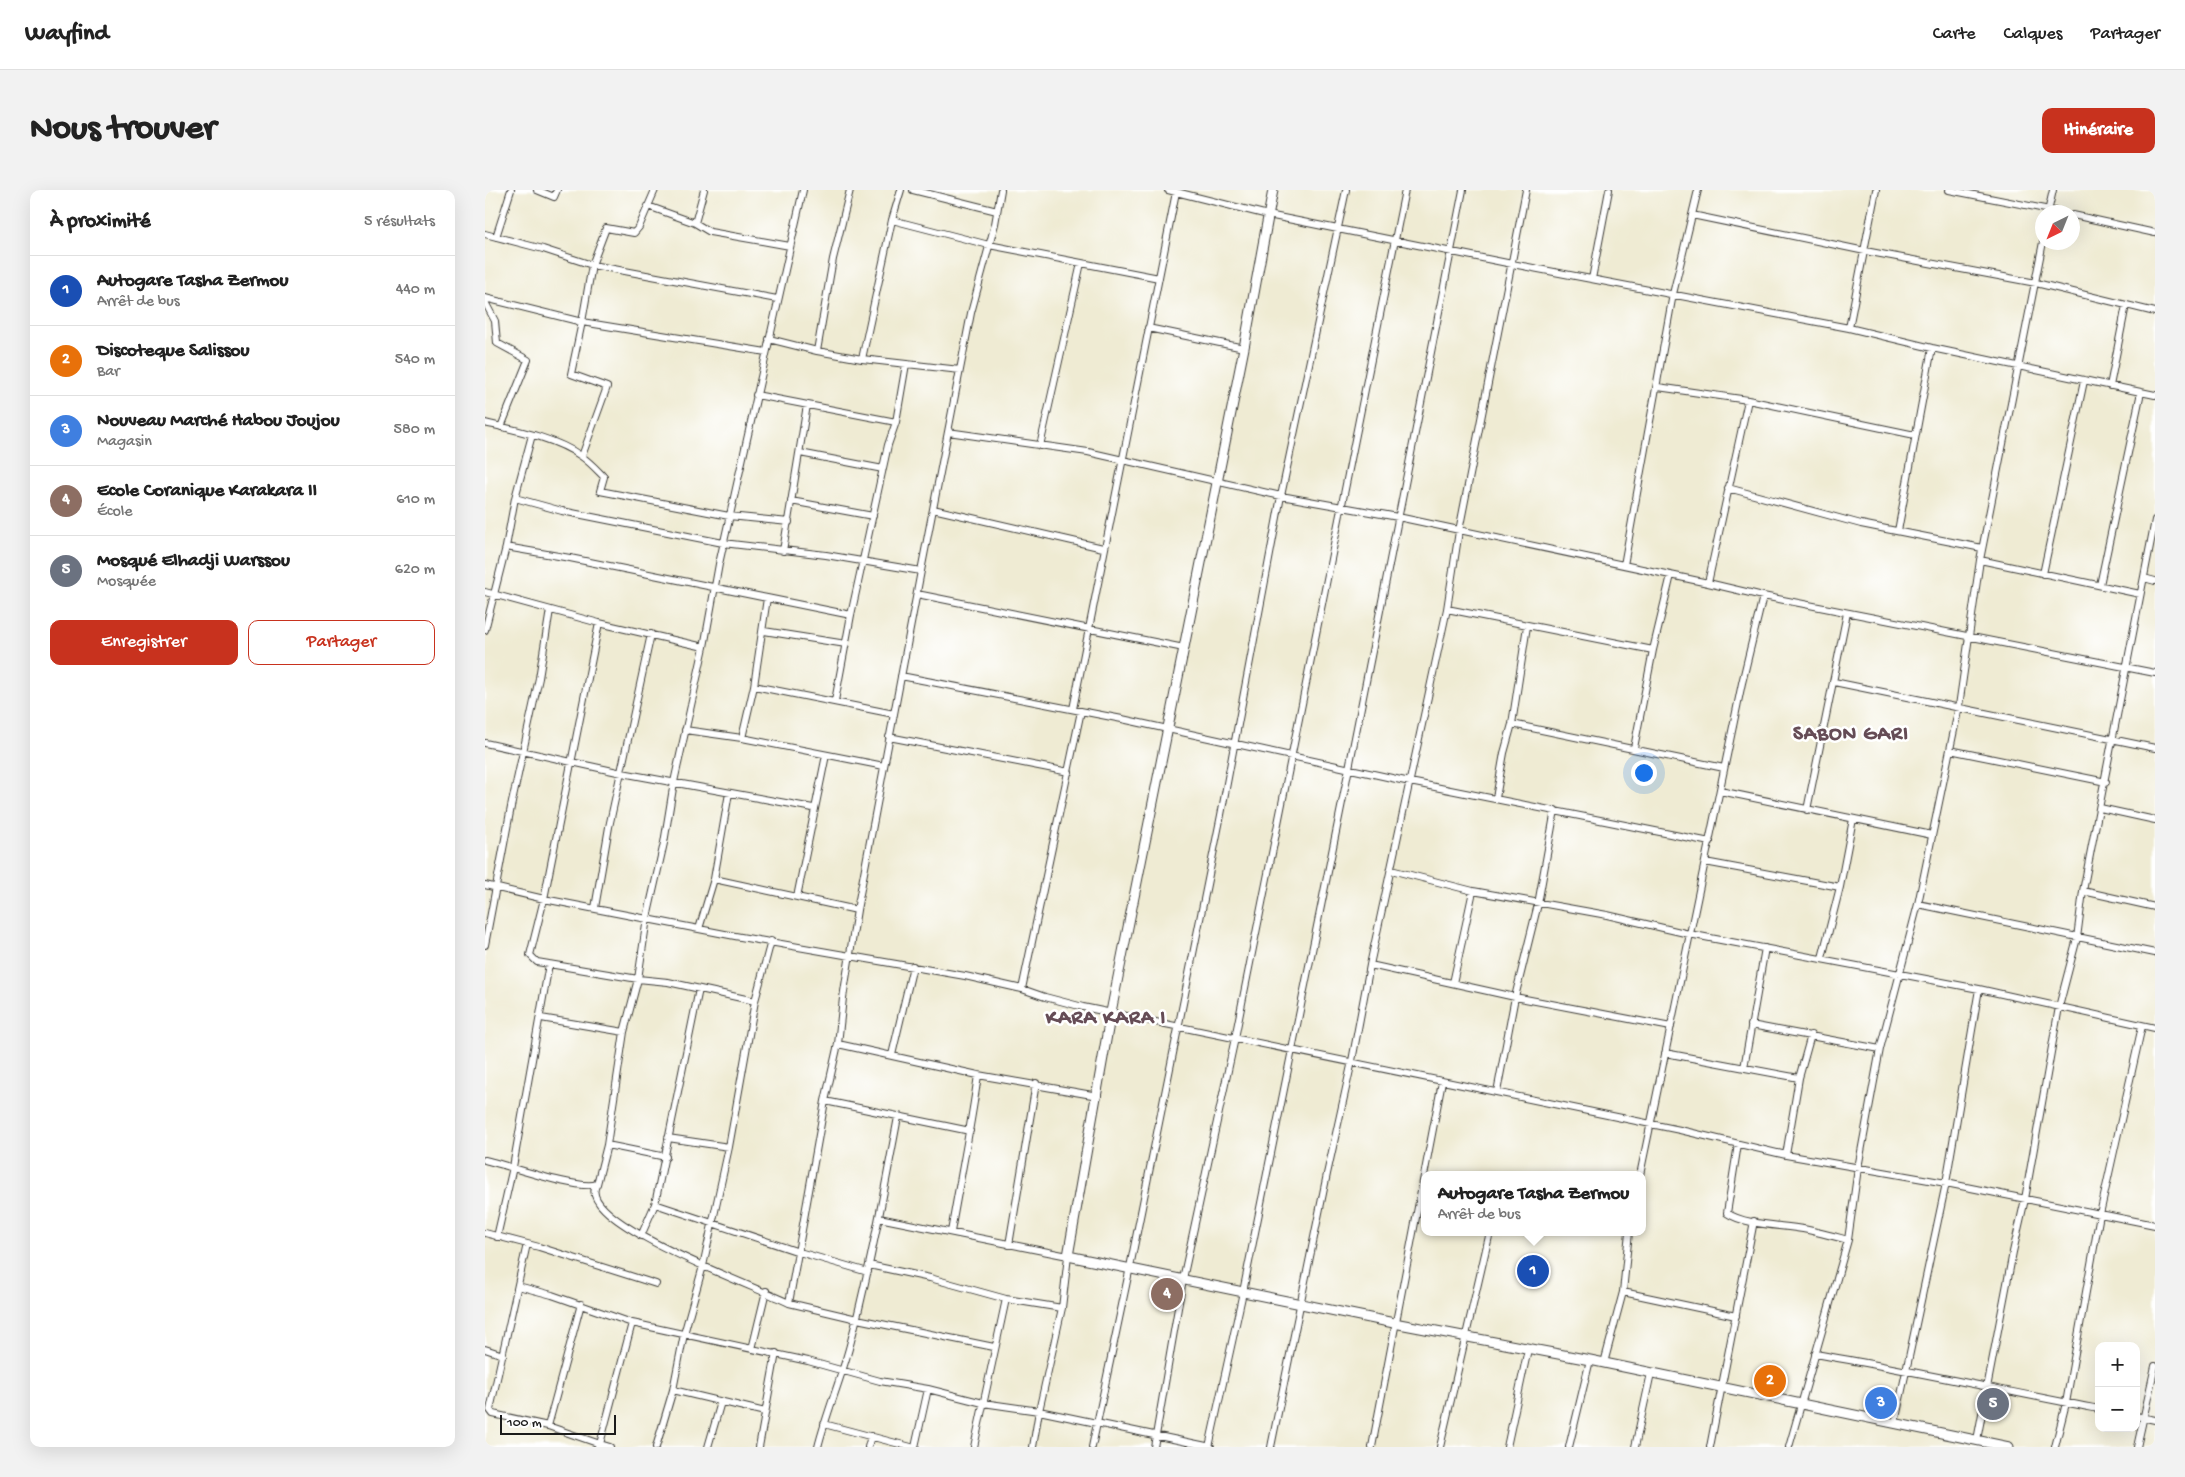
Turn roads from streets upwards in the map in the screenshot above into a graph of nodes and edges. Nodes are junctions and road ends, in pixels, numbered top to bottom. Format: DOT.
graph roads {
  1 [pos="511,190"];
  2 [pos="537,190"];
  3 [pos="557,190"];
  4 [pos="655,190"];
  5 [pos="704,190"];
  6 [pos="803,190"];
  7 [pos="850,190"];
  8 [pos="901,190"];
  9 [pos="913,190"];
  10 [pos="1001,190"];
  11 [pos="1168,190"];
  12 [pos="1273,190"];
  13 [pos="1346,190"];
  14 [pos="1405,190"];
  15 [pos="1463,190"];
  16 [pos="1526,190"];
  17 [pos="1609,190"];
  18 [pos="1698,190"];
  19 [pos="1877,190"];
  20 [pos="1949,190"];
  21 [pos="2053,190"];
  22 [pos="1176,192"];
  23 [pos="1965,192"];
  24 [pos="2049,205"];
  25 [pos="648,206"];
  26 [pos="2035,208"];
  27 [pos="997,211"];
  28 [pos="1268,215"];
  29 [pos="1692,215"];
  30 [pos="2080,217"];
  31 [pos="892,220"];
  32 [pos="695,223"];
  33 [pos="1339,229"];
  34 [pos="2155,233"];
  35 [pos="485,234"];
  36 [pos="496,238"];
  37 [pos="1394,240"];
  38 [pos="989,245"];
  39 [pos="790,246"];
  40 [pos="2042,250"];
  41 [pos="1865,251"];
  42 [pos="1452,252"];
  43 [pos="1081,263"];
  44 [pos="1512,264"];
  45 [pos="593,265"];
  46 [pos="1159,278"];
  47 [pos="1592,279"];
  48 [pos="2036,283"];
  49 [pos="1673,294"];
  50 [pos="485,298"];
  51 [pos="777,298"];
  52 [pos="485,302"];
  53 [pos="2126,306"];
  54 [pos="2155,312"];
  55 [pos="582,322"];
  56 [pos="1148,328"];
  57 [pos="1849,328"];
  58 [pos="769,339"];
  59 [pos="1244,348"];
  60 [pos="1931,348"];
  61 [pos="766,352"];
  62 [pos="817,352"];
  63 [pos="862,359"];
  64 [pos="905,364"];
  65 [pos="2019,366"];
  66 [pos="960,370"];
  67 [pos="2084,381"];
  68 [pos="2110,386"];
  69 [pos="1657,387"];
  70 [pos="2141,392"];
  71 [pos="756,395"];
  72 [pos="2155,395"];
  73 [pos="1748,400"];
  74 [pos="807,405"];
  75 [pos="896,422"];
  76 [pos="485,423"];
  77 [pos="501,426"];
  78 [pos="948,432"];
  79 [pos="532,435"];
  80 [pos="1915,435"];
  81 [pos="1040,446"];
  82 [pos="799,453"];
  83 [pos="582,456"];
  84 [pos="1123,460"];
  85 [pos="883,469"];
  86 [pos="1218,481"];
  87 [pos="1728,488"];
  88 [pos="1281,496"];
  89 [pos="515,498"];
  90 [pos="791,501"];
  91 [pos="1342,506"];
  92 [pos="933,509"];
  93 [pos="729,516"];
  94 [pos="873,516"];
  95 [pos="1398,517"];
  96 [pos="2155,520"];
  97 [pos="789,522"];
  98 [pos="1459,531"];
  99 [pos="1898,531"];
  100 [pos="723,543"];
  101 [pos="506,547"];
  102 [pos="1103,548"];
  103 [pos="1982,548"];
  104 [pos="783,551"];
  105 [pos="1980,560"];
  106 [pos="863,562"];
  107 [pos="1624,565"];
  108 [pos="921,571"];
  109 [pos="2043,574"];
  110 [pos="1671,575"];
  111 [pos="2144,578"];
  112 [pos="2155,581"];
  113 [pos="1708,582"];
  114 [pos="2100,585"];
  115 [pos="714,586"];
  116 [pos="485,592"];
  117 [pos="493,594"];
  118 [pos="917,594"];
  119 [pos="2140,594"];
  120 [pos="1763,596"];
  121 [pos="767,598"];
  122 [pos="1447,609"];
  123 [pos="551,610"];
  124 [pos="1847,613"];
  125 [pos="851,615"];
  126 [pos="599,622"];
  127 [pos="1527,626"];
  128 [pos="1087,627"];
  129 [pos="485,630"];
  130 [pos="763,631"];
  131 [pos="651,634"];
  132 [pos="1967,637"];
  133 [pos="846,644"];
  134 [pos="704,646"];
  135 [pos="1184,648"];
  136 [pos="1653,650"];
  137 [pos="2125,667"];
  138 [pos="2155,673"];
  139 [pos="901,676"];
  140 [pos="1834,682"];
  141 [pos="754,686"];
  142 [pos="835,701"];
  143 [pos="1959,706"];
  144 [pos="1073,709"];
  145 [pos="1081,711"];
  146 [pos="894,714"];
  147 [pos="1512,724"];
  148 [pos="685,730"];
  149 [pos="1169,730"];
  150 [pos="742,738"];
  151 [pos="889,738"];
  152 [pos="2113,739"];
  153 [pos="485,743"];
  154 [pos="1235,745"];
  155 [pos="1634,748"];
  156 [pos="2155,748"];
  157 [pos="1950,750"];
  158 [pos="525,752"];
  159 [pos="825,755"];
  160 [pos="1291,756"];
  161 [pos="571,762"];
  162 [pos="884,766"];
  163 [pos="1349,768"];
  164 [pos="1724,768"];
  165 [pos="1069,772"];
  166 [pos="622,773"];
  167 [pos="674,782"];
  168 [pos="1410,782"];
  169 [pos="2106,782"];
  170 [pos="1720,791"];
  171 [pos="729,793"];
  172 [pos="1496,798"];
  173 [pos="813,808"];
  174 [pos="2100,808"];
  175 [pos="1555,810"];
  176 [pos="1807,810"];
  177 [pos="1853,819"];
  178 [pos="2155,820"];
  179 [pos="1932,835"];
  180 [pos="1709,842"];
  181 [pos="1705,862"];
  182 [pos="1391,870"];
  183 [pos="714,878"];
  184 [pos="485,885"];
  185 [pos="496,887"];
  186 [pos="1840,887"];
  187 [pos="1473,891"];
  188 [pos="2083,891"];
  189 [pos="797,897"];
  190 [pos="543,899"];
  191 [pos="1538,904"];
  192 [pos="1918,904"];
  193 [pos="2155,907"];
  194 [pos="595,908"];
  195 [pos="857,910"];
  196 [pos="647,918"];
  197 [pos="699,929"];
  198 [pos="1689,934"];
  199 [pos="2077,938"];
  200 [pos="771,941"];
  201 [pos="485,945"];
  202 [pos="1765,948"];
  203 [pos="2155,954"];
  204 [pos="849,955"];
  205 [pos="1822,958"];
  206 [pos="549,964"];
  207 [pos="1370,965"];
  208 [pos="913,966"];
  209 [pos="1899,975"];
  210 [pos="638,979"];
  211 [pos="1453,983"];
  212 [pos="699,989"];
  213 [pos="1022,989"];
  214 [pos="1979,989"];
  215 [pos="1515,996"];
  216 [pos="755,1001"];
  217 [pos="2059,1008"];
  218 [pos="1111,1012"];
  219 [pos="541,1018"];
  220 [pos="1751,1025"];
  221 [pos="1177,1026"];
  222 [pos="2142,1026"];
  223 [pos="1671,1027"];
  224 [pos="2155,1028"];
  225 [pos="624,1032"];
  226 [pos="1811,1035"];
  227 [pos="1235,1038"];
  228 [pos="838,1044"];
  229 [pos="1880,1049"];
  230 [pos="1291,1050"];
  231 [pos="1665,1053"];
  232 [pos="892,1055"];
  233 [pos="1353,1061"];
  234 [pos="1744,1068"];
  235 [pos="978,1074"];
  236 [pos="1799,1078"];
  237 [pos="1442,1082"];
  238 [pos="1036,1084"];
  239 [pos="1497,1092"];
  240 [pos="1098,1096"];
  241 [pos="825,1101"];
  242 [pos="898,1117"];
  243 [pos="1650,1124"];
  244 [pos="970,1131"];
  245 [pos="668,1138"];
  246 [pos="1738,1144"];
  247 [pos="607,1145"];
  248 [pos="729,1147"];
  249 [pos="1786,1155"];
  250 [pos="666,1157"];
  251 [pos="485,1160"];
  252 [pos="513,1167"];
  253 [pos="1858,1168"];
  254 [pos="1426,1171"];
  255 [pos="1641,1171"];
  256 [pos="1946,1183"];
  257 [pos="597,1184"];
  258 [pos="1421,1195"];
  259 [pos="2025,1199"];
  260 [pos="655,1204"];
  261 [pos="2100,1214"];
  262 [pos="879,1218"];
  263 [pos="1754,1221"];
  264 [pos="711,1224"];
  265 [pos="2155,1225"];
  266 [pos="951,1232"];
  267 [pos="485,1233"];
  268 [pos="641,1236"];
  269 [pos="1489,1236"];
  270 [pos="1629,1236"];
  271 [pos="497,1237"];
  272 [pos="1848,1240"];
  273 [pos="527,1244"];
  274 [pos="1009,1245"];
  275 [pos="799,1252"];
  276 [pos="1068,1256"];
  277 [pos="703,1266"];
  278 [pos="1130,1267"];
  279 [pos="869,1268"];
  280 [pos="1183,1279"];
  281 [pos="656,1284"];
  282 [pos="518,1286"];
  283 [pos="766,1291"];
  284 [pos="1243,1292"];
  285 [pos="1623,1292"];
  286 [pos="1006,1299"];
  287 [pos="789,1303"];
  288 [pos="581,1304"];
  289 [pos="1301,1304"];
  290 [pos="1062,1308"];
  291 [pos="1735,1316"];
  292 [pos="857,1319"];
  293 [pos="632,1323"];
  294 [pos="1395,1323"];
  295 [pos="685,1334"];
  296 [pos="1465,1335"];
  297 [pos="995,1346"];
  298 [pos="485,1349"];
  299 [pos="752,1349"];
  300 [pos="1528,1349"];
  301 [pos="503,1354"];
  302 [pos="776,1354"];
  303 [pos="1815,1354"];
  304 [pos="1590,1360"];
  305 [pos="1604,1363"];
  306 [pos="2155,1366"];
  307 [pos="1907,1370"];
  308 [pos="843,1372"];
  309 [pos="1651,1373"];
  310 [pos="1723,1387"];
  311 [pos="1987,1388"];
  312 [pos="929,1389"];
  313 [pos="673,1390"];
  314 [pos="721,1402"];
  315 [pos="983,1403"];
  316 [pos="2066,1403"];
  317 [pos="1802,1404"];
  318 [pos="2095,1408"];
  319 [pos="1039,1411"];
  320 [pos="765,1412"];
  321 [pos="2140,1417"];
  322 [pos="2145,1418"];
  323 [pos="2155,1420"];
  324 [pos="1097,1423"];
  325 [pos="1895,1423"];
  326 [pos="824,1424"];
  327 [pos="547,1426"];
  328 [pos="871,1436"];
  329 [pos="1157,1436"];
  330 [pos="1977,1440"];
  331 [pos="599,1445"];
  332 [pos="611,1447"];
  333 [pos="657,1447"];
  334 [pos="708,1447"];
  335 [pos="759,1447"];
  336 [pos="818,1447"];
  337 [pos="869,1447"];
  338 [pos="913,1447"];
  339 [pos="974,1447"];
  340 [pos="1033,1447"];
  341 [pos="1092,1447"];
  342 [pos="1154,1447"];
  343 [pos="1210,1447"];
  344 [pos="1271,1447"];
  345 [pos="1372,1447"];
  346 [pos="1439,1447"];
  347 [pos="1507,1447"];
  348 [pos="1569,1447"];
  349 [pos="1635,1447"];
  350 [pos="1710,1447"];
  351 [pos="1789,1447"];
  352 [pos="2009,1447"];
  353 [pos="2055,1447"];
  354 [pos="2137,1447"];
  1 -- 36 [label="street"];
  2 -- 3 [label="street"];
  4 -- 25 [label="street"];
  5 -- 32 [label="street"];
  6 -- 39 [label="street"];
  7 -- 62 [label="street"];
  8 -- 31 [label="street"];
  9 -- 27 [label="street"];
  10 -- 27 [label="street"];
  11 -- 22 [label="street"];
  12 -- 28 [label="street"];
  13 -- 33 [label="street"];
  14 -- 37 [label="street"];
  15 -- 42 [label="street"];
  16 -- 44 [label="street"];
  17 -- 47 [label="street"];
  18 -- 29 [label="street"];
  19 -- 41 [label="street"];
  20 -- 23 [label="street"];
  21 -- 24 [label="street"];
  22 -- 28 [label="street"];
  22 -- 46 [label="street"];
  23 -- 26 [label="street"];
  25 -- 32 [label="street"];
  25 -- 45 [label="street"];
  27 -- 38 [label="street"];
  28 -- 33 [label="street"];
  28 -- 59 [label="street"];
  29 -- 41 [label="street"];
  29 -- 49 [label="street"];
  30 -- 34 [label="street"];
  31 -- 38 [label="street"];
  31 -- 63 [label="street"];
  32 -- 39 [label="street"];
  33 -- 37 [label="street"];
  33 -- 88 [label="street"];
  35 -- 36 [label="street"];
  36 -- 45 [label="street"];
  37 -- 42 [label="street"];
  37 -- 91 [label="street"];
  38 -- 43 [label="street"];
  38 -- 66 [label="street"];
  39 -- 51 [label="street"];
  40 -- 48 [label="street"];
  41 -- 48 [label="street"];
  41 -- 57 [label="street"];
  42 -- 44 [label="street"];
  42 -- 95 [label="street"];
  43 -- 46 [label="street"];
  43 -- 81 [label="street"];
  44 -- 47 [label="street"];
  44 -- 98 [label="street"];
  45 -- 51 [label="street"];
  45 -- 55 [label="street"];
  46 -- 56 [label="street"];
  47 -- 49 [label="street"];
  48 -- 53 [label="street"];
  48 -- 65 [label="street"];
  49 -- 57 [label="street"];
  49 -- 69 [label="street"];
  50 -- 55 [label="street"];
  51 -- 58 [label="street"];
  52 -- 77 [label="street"];
  53 -- 54 [label="street"];
  53 -- 68 [label="street"];
  55 -- 61 [label="street"];
  55 -- 83 [label="street"];
  56 -- 59 [label="street"];
  56 -- 84 [label="street"];
  57 -- 60 [label="street"];
  58 -- 61 [label="street"];
  58 -- 62 [label="street"];
  59 -- 86 [label="street"];
  60 -- 65 [label="street"];
  60 -- 80 [label="street"];
  61 -- 71 [label="street"];
  62 -- 63 [label="street"];
  63 -- 64 [label="street"];
  64 -- 66 [label="street"];
  64 -- 75 [label="street"];
  65 -- 67 [label="street"];
  65 -- 103 [label="street"];
  66 -- 78 [label="street"];
  67 -- 68 [label="street"];
  67 -- 109 [label="street"];
  68 -- 70 [label="street"];
  69 -- 73 [label="street"];
  69 -- 107 [label="street"];
  70 -- 72 [label="street"];
  70 -- 114 [label="street"];
  71 -- 74 [label="street"];
  71 -- 93 [label="street"];
  73 -- 80 [label="street"];
  73 -- 87 [label="street"];
  74 -- 75 [label="street"];
  74 -- 82 [label="street"];
  75 -- 85 [label="street"];
  76 -- 77 [label="street"];
  77 -- 79 [label="street"];
  78 -- 81 [label="street"];
  78 -- 92 [label="street"];
  79 -- 83 [label="street"];
  79 -- 89 [label="street"];
  80 -- 99 [label="street"];
  81 -- 84 [label="street"];
  82 -- 85 [label="street"];
  82 -- 90 [label="street"];
  83 -- 93 [label="street"];
  84 -- 86 [label="street"];
  84 -- 102 [label="street"];
  85 -- 94 [label="street"];
  86 -- 88 [label="street"];
  86 -- 135 [label="street"];
  87 -- 99 [label="street"];
  87 -- 113 [label="street"];
  88 -- 91 [label="street"];
  88 -- 154 [label="street"];
  89 -- 100 [label="street"];
  89 -- 101 [label="street"];
  90 -- 94 [label="street"];
  90 -- 97 [label="street"];
  91 -- 95 [label="street"];
  91 -- 160 [label="street"];
  92 -- 102 [label="street"];
  92 -- 108 [label="street"];
  93 -- 97 [label="street"];
  93 -- 100 [label="street"];
  94 -- 106 [label="street"];
  95 -- 98 [label="street"];
  95 -- 163 [label="street"];
  96 -- 111 [label="street"];
  97 -- 104 [label="street"];
  98 -- 107 [label="street"];
  98 -- 122 [label="street"];
  99 -- 103 [label="street"];
  100 -- 104 [label="street"];
  100 -- 115 [label="street"];
  101 -- 115 [label="street"];
  101 -- 117 [label="street"];
  102 -- 128 [label="street"];
  103 -- 105 [label="street"];
  104 -- 106 [label="street"];
  105 -- 109 [label="street"];
  105 -- 132 [label="street"];
  106 -- 108 [label="street"];
  106 -- 125 [label="street"];
  107 -- 110 [label="street"];
  108 -- 118 [label="street"];
  109 -- 114 [label="street"];
  110 -- 113 [label="street"];
  110 -- 136 [label="street"];
  111 -- 112 [label="street"];
  111 -- 119 [label="street"];
  113 -- 120 [label="street"];
  114 -- 119 [label="street"];
  115 -- 121 [label="street"];
  115 -- 134 [label="street"];
  116 -- 117 [label="street"];
  117 -- 123 [label="street"];
  117 -- 129 [label="street"];
  118 -- 128 [label="street"];
  118 -- 139 [label="street"];
  119 -- 137 [label="street"];
  120 -- 124 [label="street"];
  120 -- 164 [label="street"];
  121 -- 125 [label="street"];
  121 -- 130 [label="street"];
  122 -- 127 [label="street"];
  122 -- 168 [label="street"];
  123 -- 126 [label="street"];
  123 -- 158 [label="street"];
  124 -- 132 [label="street"];
  124 -- 140 [label="street"];
  125 -- 133 [label="street"];
  126 -- 131 [label="street"];
  126 -- 161 [label="street"];
  127 -- 136 [label="street"];
  127 -- 147 [label="street"];
  128 -- 135 [label="street"];
  128 -- 144 [label="street"];
  130 -- 133 [label="street"];
  130 -- 141 [label="street"];
  131 -- 134 [label="street"];
  131 -- 166 [label="street"];
  132 -- 137 [label="street"];
  132 -- 143 [label="street"];
  133 -- 142 [label="street"];
  134 -- 148 [label="street"];
  135 -- 149 [label="street"];
  136 -- 155 [label="street"];
  137 -- 138 [label="street"];
  137 -- 152 [label="street"];
  139 -- 144 [label="street"];
  139 -- 146 [label="street"];
  140 -- 143 [label="street"];
  140 -- 176 [label="street"];
  141 -- 142 [label="street"];
  141 -- 150 [label="street"];
  142 -- 146 [label="street"];
  143 -- 152 [label="street"];
  143 -- 157 [label="street"];
  144 -- 145 [label="street"];
  145 -- 149 [label="street"];
  145 -- 165 [label="street"];
  146 -- 151 [label="street"];
  147 -- 155 [label="street"];
  147 -- 172 [label="street"];
  148 -- 150 [label="street"];
  148 -- 167 [label="street"];
  149 -- 154 [label="street"];
  149 -- 218 [label="street"];
  150 -- 159 [label="street"];
  151 -- 162 [label="street"];
  151 -- 165 [label="street"];
  152 -- 156 [label="street"];
  152 -- 169 [label="street"];
  153 -- 158 [label="street"];
  154 -- 160 [label="street"];
  154 -- 221 [label="street"];
  155 -- 164 [label="street"];
  157 -- 169 [label="street"];
  157 -- 179 [label="street"];
  158 -- 161 [label="street"];
  158 -- 185 [label="street"];
  159 -- 162 [label="street"];
  159 -- 173 [label="street"];
  160 -- 163 [label="street"];
  160 -- 227 [label="street"];
  161 -- 166 [label="street"];
  161 -- 190 [label="street"];
  162 -- 195 [label="street"];
  163 -- 168 [label="street"];
  163 -- 230 [label="street"];
  164 -- 170 [label="street"];
  165 -- 213 [label="street"];
  166 -- 167 [label="street"];
  166 -- 194 [label="street"];
  167 -- 171 [label="street"];
  167 -- 196 [label="street"];
  168 -- 172 [label="street"];
  168 -- 182 [label="street"];
  169 -- 174 [label="street"];
  170 -- 176 [label="street"];
  170 -- 180 [label="street"];
  171 -- 173 [label="street"];
  171 -- 183 [label="street"];
  172 -- 175 [label="street"];
  173 -- 189 [label="street"];
  174 -- 178 [label="street"];
  174 -- 188 [label="street"];
  175 -- 180 [label="street"];
  175 -- 191 [label="street"];
  176 -- 177 [label="street"];
  177 -- 179 [label="street"];
  177 -- 186 [label="street"];
  179 -- 192 [label="street"];
  180 -- 181 [label="street"];
  181 -- 186 [label="street"];
  181 -- 198 [label="street"];
  182 -- 187 [label="street"];
  182 -- 207 [label="street"];
  183 -- 189 [label="street"];
  183 -- 197 [label="street"];
  184 -- 185 [label="street"];
  185 -- 190 [label="street"];
  185 -- 201 [label="street"];
  186 -- 205 [label="street"];
  187 -- 191 [label="street"];
  187 -- 211 [label="street"];
  188 -- 193 [label="street"];
  188 -- 199 [label="street"];
  189 -- 195 [label="street"];
  190 -- 194 [label="street"];
  190 -- 206 [label="street"];
  191 -- 198 [label="street"];
  191 -- 215 [label="street"];
  192 -- 199 [label="street"];
  192 -- 209 [label="street"];
  194 -- 196 [label="street"];
  195 -- 204 [label="street"];
  196 -- 197 [label="street"];
  196 -- 210 [label="street"];
  197 -- 200 [label="street"];
  198 -- 202 [label="street"];
  198 -- 223 [label="street"];
  199 -- 203 [label="street"];
  199 -- 217 [label="street"];
  200 -- 204 [label="street"];
  200 -- 216 [label="street"];
  202 -- 205 [label="street"];
  202 -- 220 [label="street"];
  204 -- 208 [label="street"];
  204 -- 228 [label="street"];
  205 -- 209 [label="street"];
  206 -- 210 [label="street"];
  206 -- 219 [label="street"];
  207 -- 211 [label="street"];
  207 -- 233 [label="street"];
  208 -- 213 [label="street"];
  208 -- 232 [label="street"];
  209 -- 214 [label="street"];
  209 -- 229 [label="street"];
  210 -- 212 [label="street"];
  210 -- 225 [label="street"];
  211 -- 215 [label="street"];
  212 -- 216 [label="street"];
  212 -- 245 [label="street"];
  213 -- 218 [label="street"];
  214 -- 217 [label="street"];
  214 -- 256 [label="street"];
  215 -- 223 [label="street"];
  215 -- 239 [label="street"];
  216 -- 248 [label="street"];
  217 -- 222 [label="street"];
  217 -- 259 [label="street"];
  218 -- 221 [label="street"];
  218 -- 240 [label="street"];
  219 -- 225 [label="street"];
  219 -- 252 [label="street"];
  220 -- 226 [label="street"];
  220 -- 234 [label="street"];
  221 -- 227 [label="street"];
  221 -- 278 [label="street"];
  222 -- 224 [label="street"];
  222 -- 261 [label="street"];
  223 -- 231 [label="street"];
  225 -- 247 [label="street"];
  226 -- 229 [label="street"];
  226 -- 236 [label="street"];
  227 -- 230 [label="street"];
  227 -- 280 [label="street"];
  228 -- 232 [label="street"];
  228 -- 241 [label="street"];
  229 -- 253 [label="street"];
  230 -- 233 [label="street"];
  230 -- 284 [label="street"];
  231 -- 234 [label="street"];
  231 -- 243 [label="street"];
  232 -- 235 [label="street"];
  233 -- 237 [label="street"];
  233 -- 289 [label="street"];
  234 -- 236 [label="street"];
  235 -- 238 [label="street"];
  235 -- 244 [label="street"];
  236 -- 249 [label="street"];
  237 -- 239 [label="street"];
  237 -- 254 [label="street"];
  238 -- 240 [label="street"];
  238 -- 274 [label="street"];
  239 -- 243 [label="street"];
  240 -- 276 [label="street"];
  241 -- 242 [label="street"];
  241 -- 275 [label="street"];
  242 -- 244 [label="street"];
  242 -- 262 [label="street"];
  243 -- 246 [label="street"];
  243 -- 255 [label="street"];
  244 -- 266 [label="street"];
  245 -- 248 [label="street"];
  245 -- 250 [label="street"];
  246 -- 249 [label="street"];
  246 -- 263 [label="street"];
  247 -- 250 [label="street"];
  247 -- 257 [label="street"];
  248 -- 264 [label="street"];
  249 -- 253 [label="street"];
  250 -- 260 [label="street"];
  251 -- 252 [label="street"];
  252 -- 257 [label="street"];
  252 -- 271 [label="street"];
  253 -- 256 [label="street"];
  253 -- 272 [label="street"];
  256 -- 259 [label="street"];
  256 -- 307 [label="street"];
  257 -- 268 [label="street"];
  258 -- 294 [label="street"];
  259 -- 261 [label="street"];
  259 -- 311 [label="street"];
  260 -- 264 [label="street"];
  260 -- 268 [label="street"];
  261 -- 265 [label="street"];
  261 -- 316 [label="street"];
  262 -- 266 [label="street"];
  262 -- 279 [label="street"];
  263 -- 272 [label="street"];
  263 -- 291 [label="street"];
  264 -- 275 [label="street"];
  264 -- 277 [label="street"];
  266 -- 274 [label="street"];
  267 -- 271 [label="street"];
  268 -- 277 [label="street"];
  269 -- 296 [label="street"];
  270 -- 285 [label="street"];
  271 -- 273 [label="street"];
  272 -- 303 [label="street"];
  273 -- 281 [label="street"];
  273 -- 282 [label="street"];
  274 -- 276 [label="street"];
  275 -- 279 [label="street"];
  275 -- 287 [label="street"];
  276 -- 278 [label="street"];
  276 -- 290 [label="street"];
  277 -- 283 [label="street"];
  277 -- 295 [label="street"];
  278 -- 280 [label="street"];
  278 -- 324 [label="street"];
  279 -- 286 [label="street"];
  279 -- 292 [label="street"];
  280 -- 284 [label="street"];
  280 -- 329 [label="street"];
  282 -- 288 [label="street"];
  282 -- 301 [label="street"];
  283 -- 287 [label="street"];
  283 -- 299 [label="street"];
  284 -- 289 [label="street"];
  284 -- 343 [label="street"];
  285 -- 291 [label="street"];
  285 -- 305 [label="street"];
  286 -- 290 [label="street"];
  286 -- 297 [label="street"];
  287 -- 292 [label="street"];
  288 -- 293 [label="street"];
  288 -- 327 [label="street"];
  289 -- 294 [label="street"];
  289 -- 344 [label="street"];
  290 -- 319 [label="street"];
  291 -- 310 [label="street"];
  292 -- 297 [label="street"];
  292 -- 308 [label="street"];
  293 -- 295 [label="street"];
  293 -- 331 [label="street"];
  294 -- 296 [label="street"];
  294 -- 345 [label="street"];
  295 -- 299 [label="street"];
  295 -- 313 [label="street"];
  296 -- 300 [label="street"];
  296 -- 346 [label="street"];
  297 -- 315 [label="street"];
  298 -- 301 [label="street"];
  299 -- 302 [label="street"];
  300 -- 304 [label="street"];
  300 -- 347 [label="street"];
  301 -- 327 [label="street"];
  302 -- 308 [label="street"];
  302 -- 320 [label="street"];
  303 -- 307 [label="street"];
  303 -- 317 [label="street"];
  304 -- 305 [label="street"];
  304 -- 348 [label="street"];
  305 -- 309 [label="street"];
  306 -- 322 [label="street"];
  307 -- 311 [label="street"];
  307 -- 325 [label="street"];
  308 -- 312 [label="street"];
  308 -- 326 [label="street"];
  309 -- 310 [label="street"];
  309 -- 349 [label="street"];
  310 -- 317 [label="street"];
  310 -- 350 [label="street"];
  311 -- 316 [label="street"];
  311 -- 330 [label="street"];
  312 -- 315 [label="street"];
  312 -- 338 [label="street"];
  313 -- 314 [label="street"];
  313 -- 333 [label="street"];
  314 -- 320 [label="street"];
  314 -- 334 [label="street"];
  315 -- 319 [label="street"];
  315 -- 339 [label="street"];
  316 -- 318 [label="street"];
  316 -- 353 [label="street"];
  317 -- 325 [label="street"];
  317 -- 351 [label="street"];
  319 -- 324 [label="street"];
  319 -- 340 [label="street"];
  320 -- 335 [label="street"];
  321 -- 322 [label="street"];
  322 -- 323 [label="street"];
  322 -- 354 [label="street"];
  324 -- 329 [label="street"];
  324 -- 341 [label="street"];
  325 -- 330 [label="street"];
  326 -- 328 [label="street"];
  326 -- 336 [label="street"];
  327 -- 331 [label="street"];
  328 -- 337 [label="street"];
  328 -- 338 [label="street"];
  329 -- 342 [label="street"];
  329 -- 343 [label="street"];
  330 -- 352 [label="street"];
  331 -- 332 [label="street"];
}
